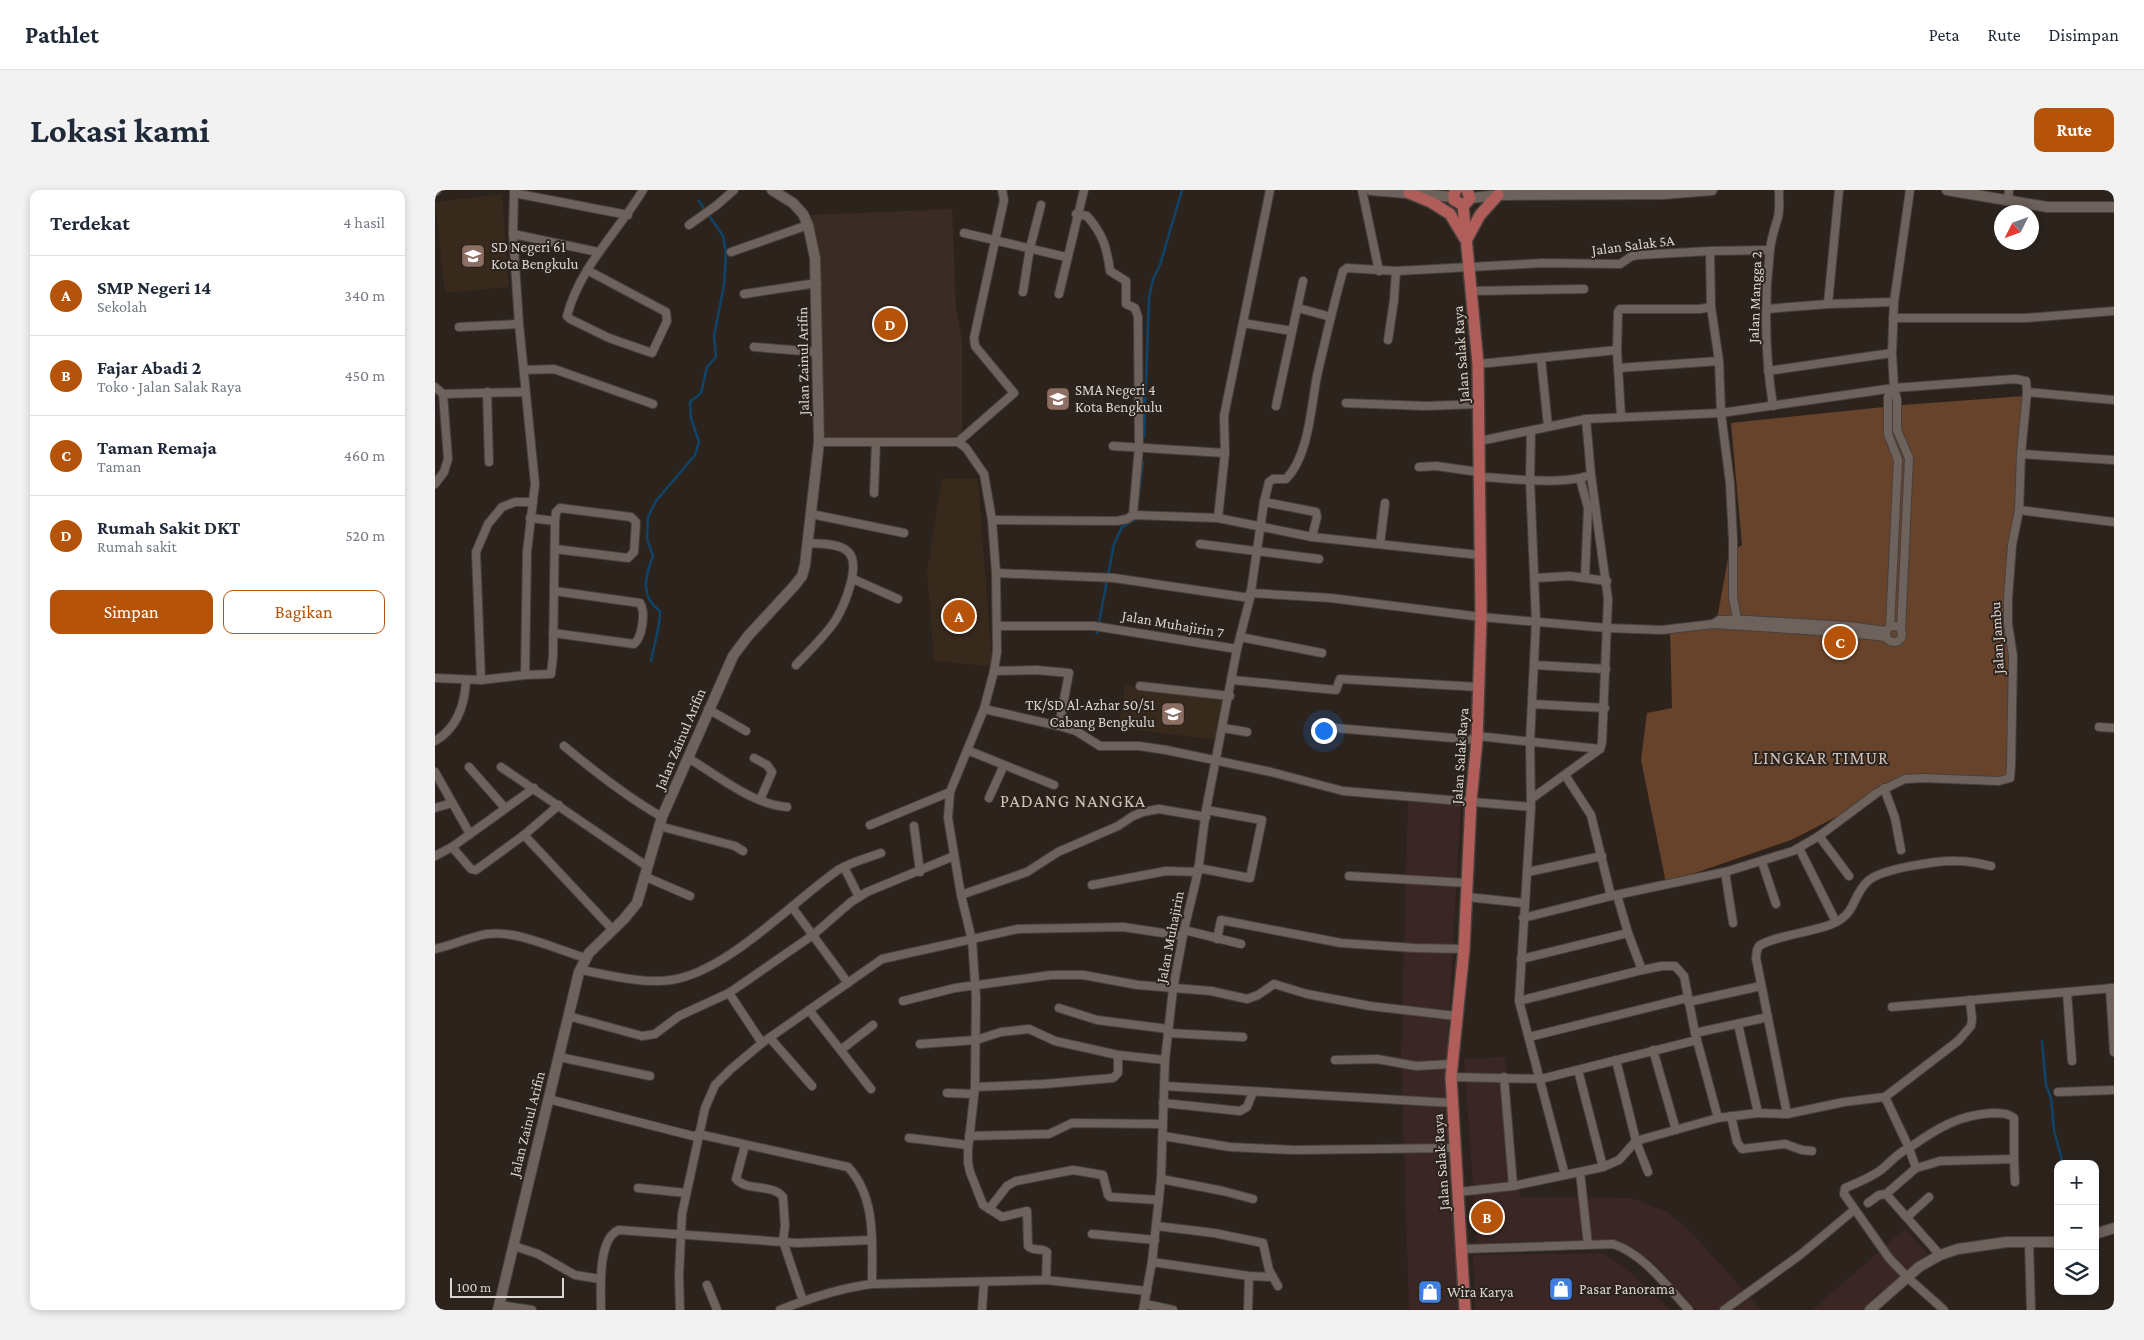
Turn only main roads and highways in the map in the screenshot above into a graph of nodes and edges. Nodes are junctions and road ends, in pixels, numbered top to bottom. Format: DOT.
graph roads {
  1 [pos="1415,192"];
  2 [pos="1455,193"];
  3 [pos="1497,194"];
  4 [pos="1466,197"];
  5 [pos="1467,241"];
  6 [pos="1465,1310"];
  1 -- 5 [label="main road"];
  2 -- 4 [label="main road"];
  3 -- 5 [label="main road"];
  4 -- 5 [label="main road, Jalan Salak Raya"];
  5 -- 6 [label="main road, Jalan Salak Raya"];
}
